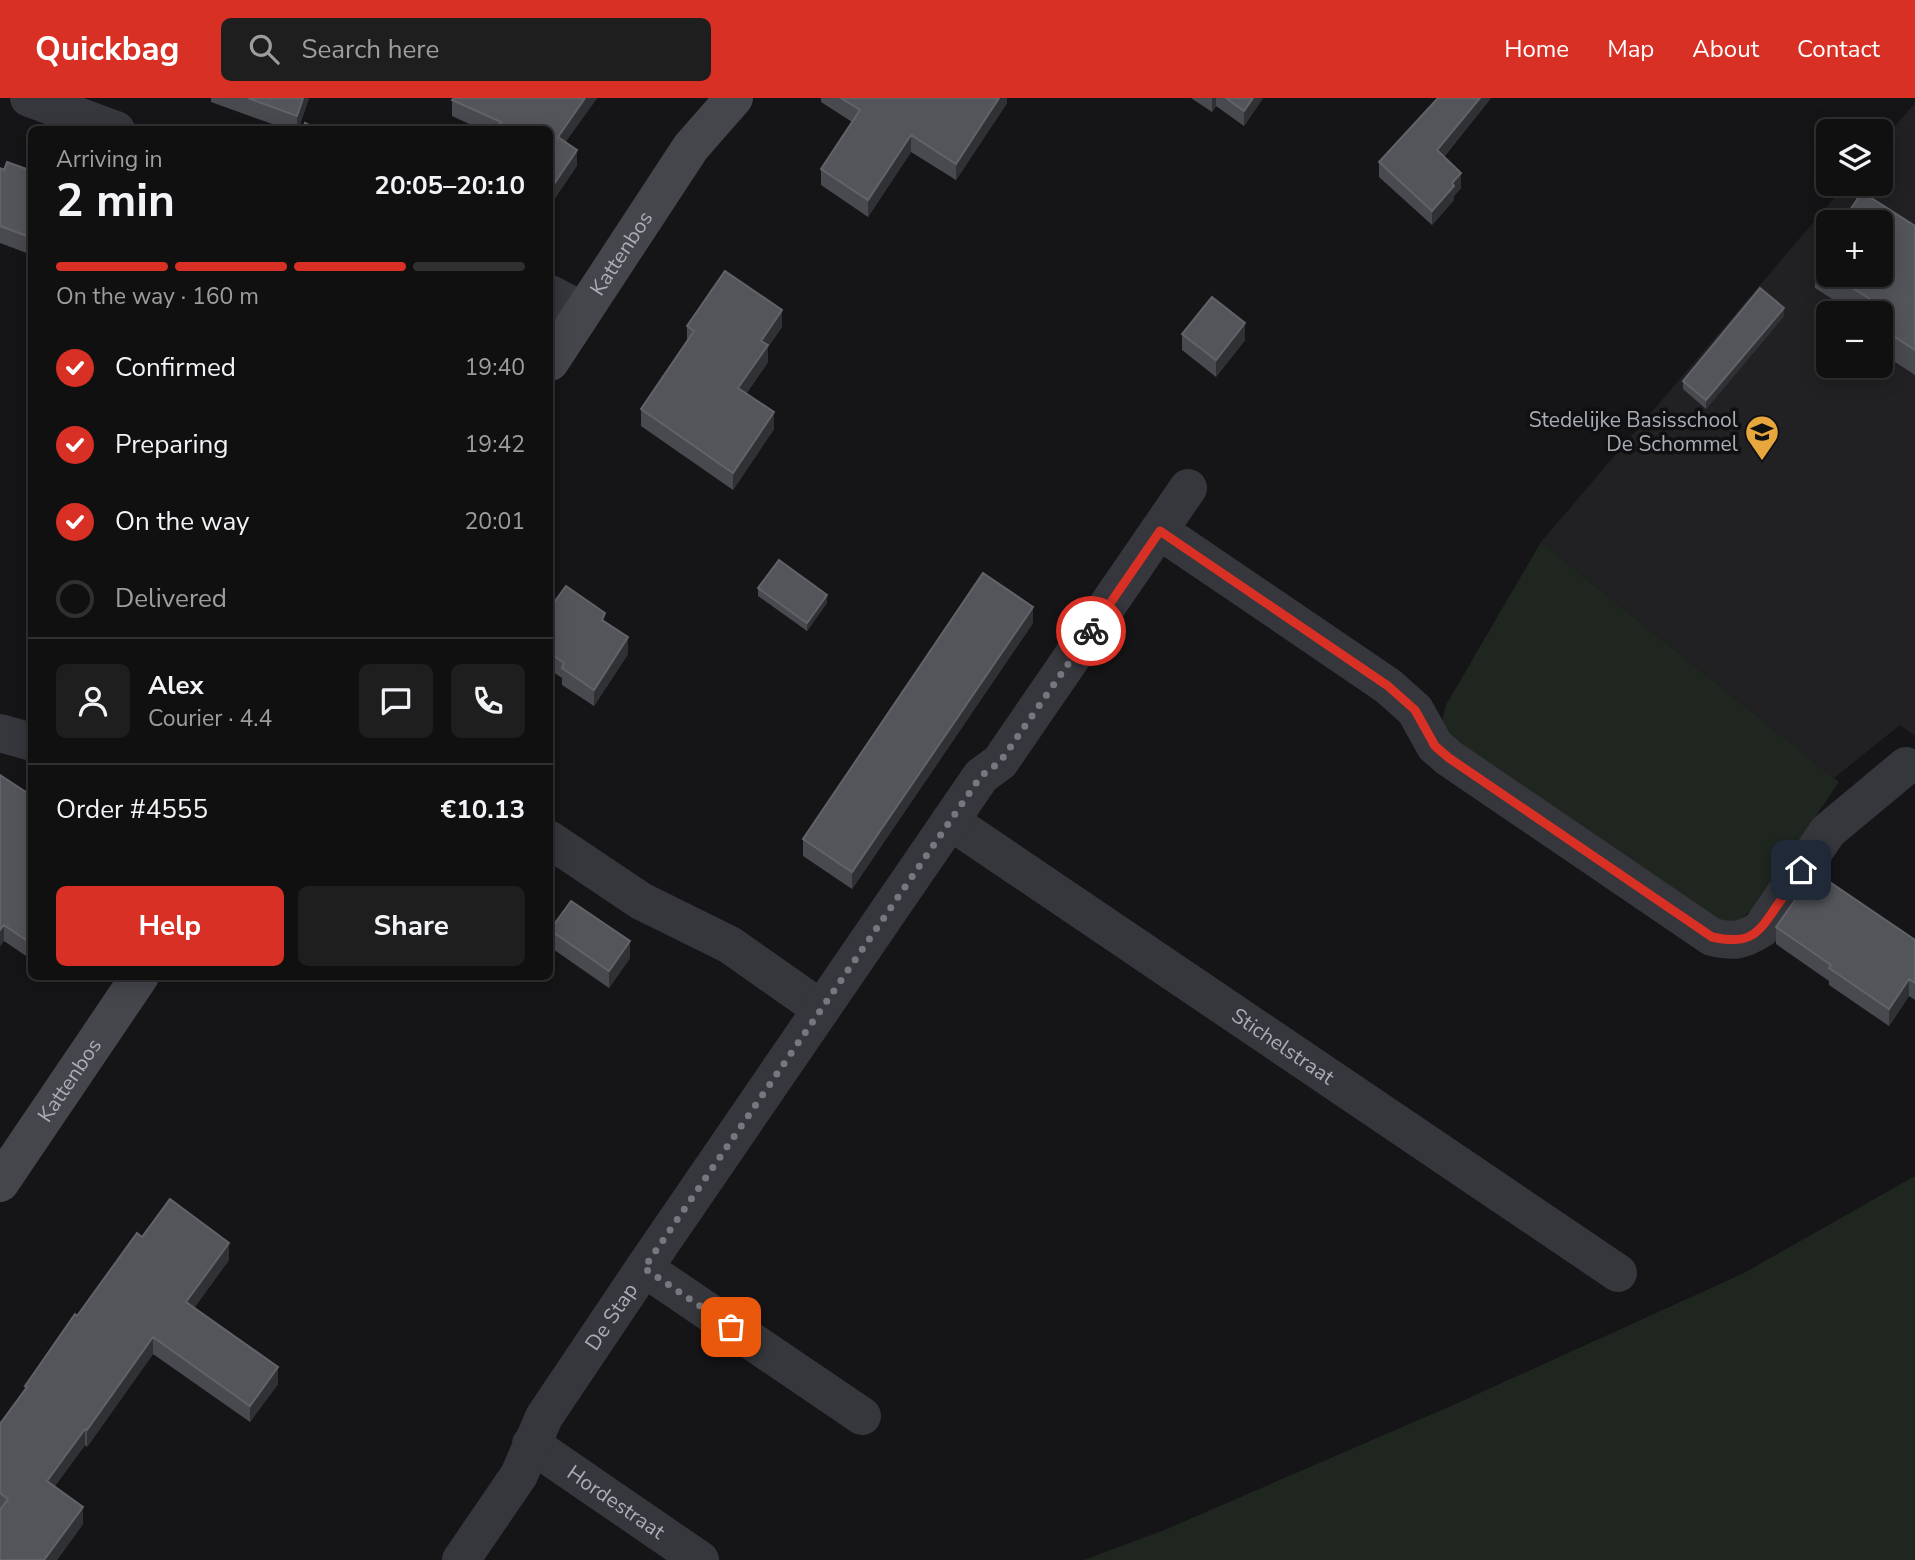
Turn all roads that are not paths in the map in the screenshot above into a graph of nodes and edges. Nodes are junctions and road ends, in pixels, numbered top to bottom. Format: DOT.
graph roads {
  1 [pos="29,98"];
  2 [pos="714,98"];
  3 [pos="734,98"];
  4 [pos="105,126"];
  5 [pos="691,147"];
  6 [pos="553,296"];
  7 [pos="583,311"];
  8 [pos="553,357"];
  9 [pos="1188,488"];
  10 [pos="1160,531"];
  11 [pos="0,733"];
  12 [pos="28,741"];
  13 [pos="1906,766"];
  14 [pos="950,821"];
  15 [pos="553,842"];
  16 [pos="137,980"];
  17 [pos="821,1009"];
  18 [pos="0,1183"];
  19 [pos="644,1268"];
  20 [pos="1618,1273"];
  21 [pos="862,1416"];
  22 [pos="531,1444"];
  23 [pos="461,1560"];
  24 [pos="700,1560"];
  1 -- 4 [label="street"];
  2 -- 5 [label="main road, Kattenbos"];
  3 -- 5 [label="main road, Kattenbos"];
  5 -- 7 [label="main road, Kattenbos"];
  6 -- 7 [label="street"];
  7 -- 8 [label="main road, Kattenbos"];
  9 -- 10 [label="street, De Stap"];
  10 -- 13 [label="street"];
  10 -- 14 [label="street, De Stap"];
  11 -- 12 [label="street"];
  14 -- 17 [label="street, De Stap"];
  14 -- 20 [label="street, Stichelstraat"];
  15 -- 17 [label="street"];
  16 -- 18 [label="main road, Kattenbos"];
  17 -- 19 [label="street, De Stap"];
  19 -- 21 [label="street"];
  19 -- 22 [label="street, De Stap"];
  22 -- 23 [label="street, De Stap"];
  22 -- 24 [label="street, Hordestraat"];
}
